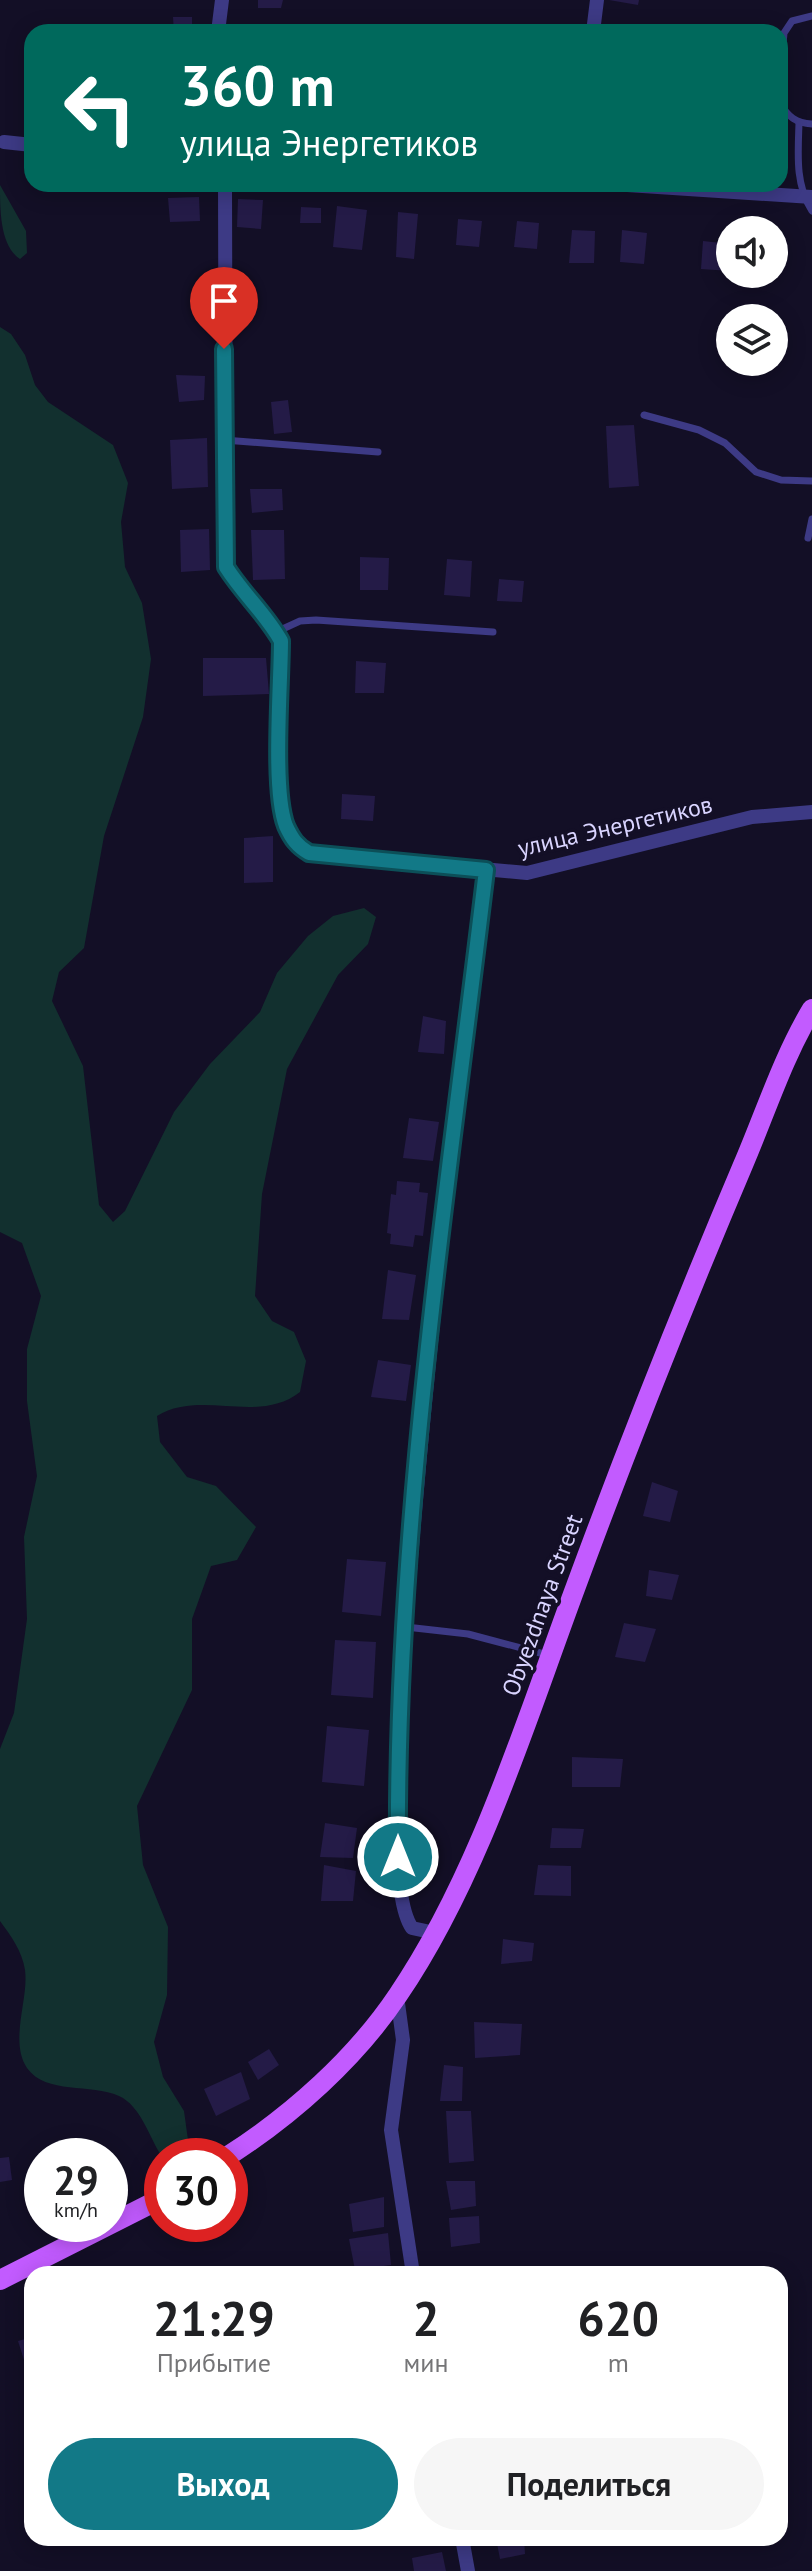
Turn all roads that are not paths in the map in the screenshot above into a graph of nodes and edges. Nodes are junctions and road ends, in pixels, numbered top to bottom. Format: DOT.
graph roads {
  1 [pos="222,0"];
  2 [pos="597,0"];
  3 [pos="812,16"];
  4 [pos="219,24"];
  5 [pos="594,24"];
  6 [pos="788,27"];
  7 [pos="788,115"];
  8 [pos="799,123"];
  9 [pos="812,124"];
  10 [pos="4,142"];
  11 [pos="24,144"];
  12 [pos="225,192"];
  13 [pos="733,192"];
  14 [pos="808,197"];
  15 [pos="812,211"];
  16 [pos="644,415"];
  17 [pos="224,440"];
  18 [pos="378,452"];
  19 [pos="812,481"];
  20 [pos="812,519"];
  21 [pos="808,538"];
  22 [pos="276,632"];
  23 [pos="493,632"];
  24 [pos="812,812"];
  25 [pos="486,870"];
  26 [pos="812,1009"];
  27 [pos="406,1627"];
  28 [pos="550,1656"];
  29 [pos="435,1933"];
  30 [pos="397,1996"];
  31 [pos="248,2143"];
  32 [pos="144,2208"];
  33 [pos="40,2266"];
  34 [pos="412,2266"];
  35 [pos="24,2272"];
  36 [pos="0,2280"];
  37 [pos="463,2546"];
  38 [pos="468,2571"];
  1 -- 4 [label="street"];
  2 -- 5 [label="street"];
  3 -- 6 [label="lane"];
  7 -- 8 [label="lane"];
  8 -- 9 [label="lane"];
  8 -- 14 [label="lane"];
  10 -- 11 [label="street"];
  12 -- 17 [label="street"];
  13 -- 14 [label="street"];
  14 -- 15 [label="lane"];
  16 -- 19 [label="lane"];
  17 -- 18 [label="lane"];
  17 -- 22 [label="street"];
  20 -- 21 [label="lane"];
  22 -- 23 [label="lane"];
  22 -- 25 [label="street, улица Энергетиков"];
  24 -- 25 [label="street, улица Энергетиков"];
  25 -- 27 [label="street"];
  26 -- 28 [label="main road, Obyezdnaya Street"];
  27 -- 28 [label="lane"];
  27 -- 29 [label="street"];
  28 -- 29 [label="main road, Obyezdnaya Street"];
  29 -- 30 [label="main road, Obyezdnaya Street"];
  30 -- 31 [label="main road, Obyezdnaya Street"];
  30 -- 34 [label="street"];
  32 -- 33 [label="main road"];
  35 -- 36 [label="main road"];
  37 -- 38 [label="street"];
}
